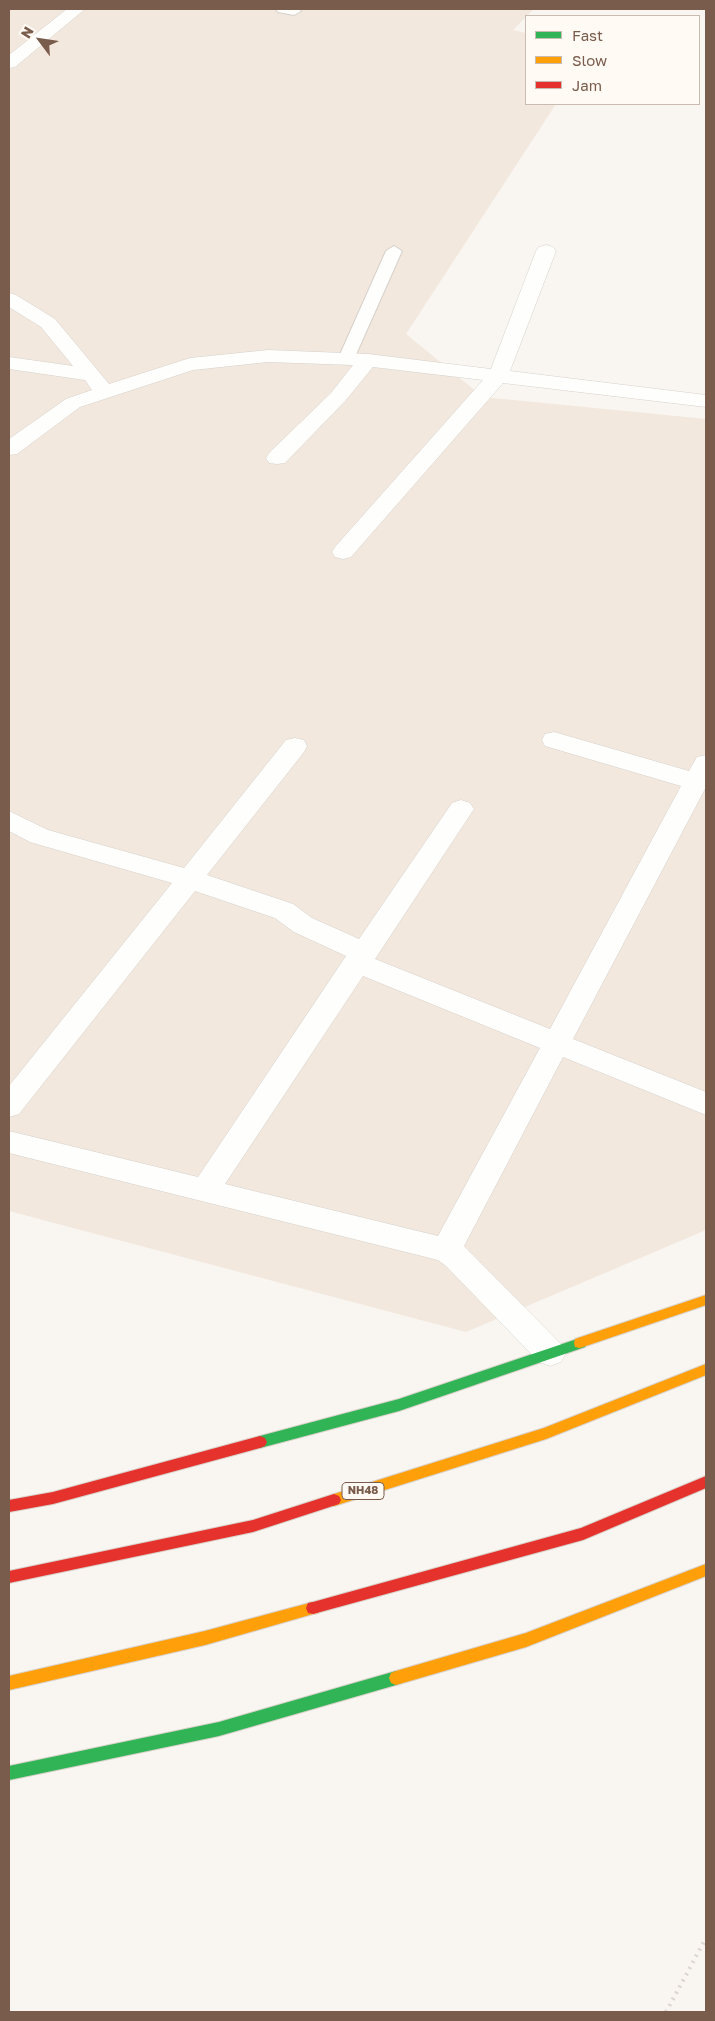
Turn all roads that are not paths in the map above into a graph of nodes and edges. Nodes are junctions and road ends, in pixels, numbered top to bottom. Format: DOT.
graph roads {
  1 [pos="77,9"];
  2 [pos="9,63"];
  3 [pos="394,251"];
  4 [pos="546,251"];
  5 [pos="9,299"];
  6 [pos="346,359"];
  7 [pos="368,360"];
  8 [pos="9,363"];
  9 [pos="90,375"];
  10 [pos="498,376"];
  11 [pos="105,392"];
  12 [pos="706,401"];
  13 [pos="9,449"];
  14 [pos="277,458"];
  15 [pos="343,552"];
  16 [pos="554,740"];
  17 [pos="295,746"];
  18 [pos="702,772"];
  19 [pos="460,809"];
  20 [pos="11,825"];
  21 [pos="189,880"];
  22 [pos="360,957"];
  23 [pos="558,1043"];
  24 [pos="706,1104"];
  25 [pos="9,1106"];
  26 [pos="9,1142"];
  27 [pos="205,1190"];
  28 [pos="446,1250"];
  29 [pos="706,1300"];
  30 [pos="550,1353"];
  31 [pos="706,1369"];
  32 [pos="706,1482"];
  33 [pos="9,1506"];
  34 [pos="706,1570"];
  35 [pos="9,1577"];
  36 [pos="9,1682"];
  37 [pos="9,1773"];
  1 -- 2 [label="street"];
  3 -- 6 [label="lane"];
  4 -- 10 [label="street"];
  5 -- 9 [label="street"];
  6 -- 7 [label="street"];
  6 -- 11 [label="street"];
  7 -- 10 [label="street"];
  7 -- 14 [label="street"];
  8 -- 9 [label="street"];
  9 -- 11 [label="street"];
  10 -- 12 [label="street"];
  10 -- 15 [label="street"];
  11 -- 13 [label="street"];
  16 -- 18 [label="street"];
  17 -- 21 [label="street"];
  18 -- 23 [label="street"];
  19 -- 22 [label="street"];
  20 -- 21 [label="street"];
  21 -- 22 [label="street"];
  21 -- 25 [label="street"];
  22 -- 23 [label="street"];
  22 -- 27 [label="street"];
  23 -- 24 [label="street"];
  23 -- 28 [label="street"];
  26 -- 27 [label="street"];
  27 -- 28 [label="street"];
  28 -- 30 [label="street"];
  29 -- 30 [label="main road"];
  30 -- 33 [label="main road"];
  31 -- 35 [label="main road, NH48"];
  32 -- 36 [label="main road"];
  34 -- 37 [label="main road"];
}
